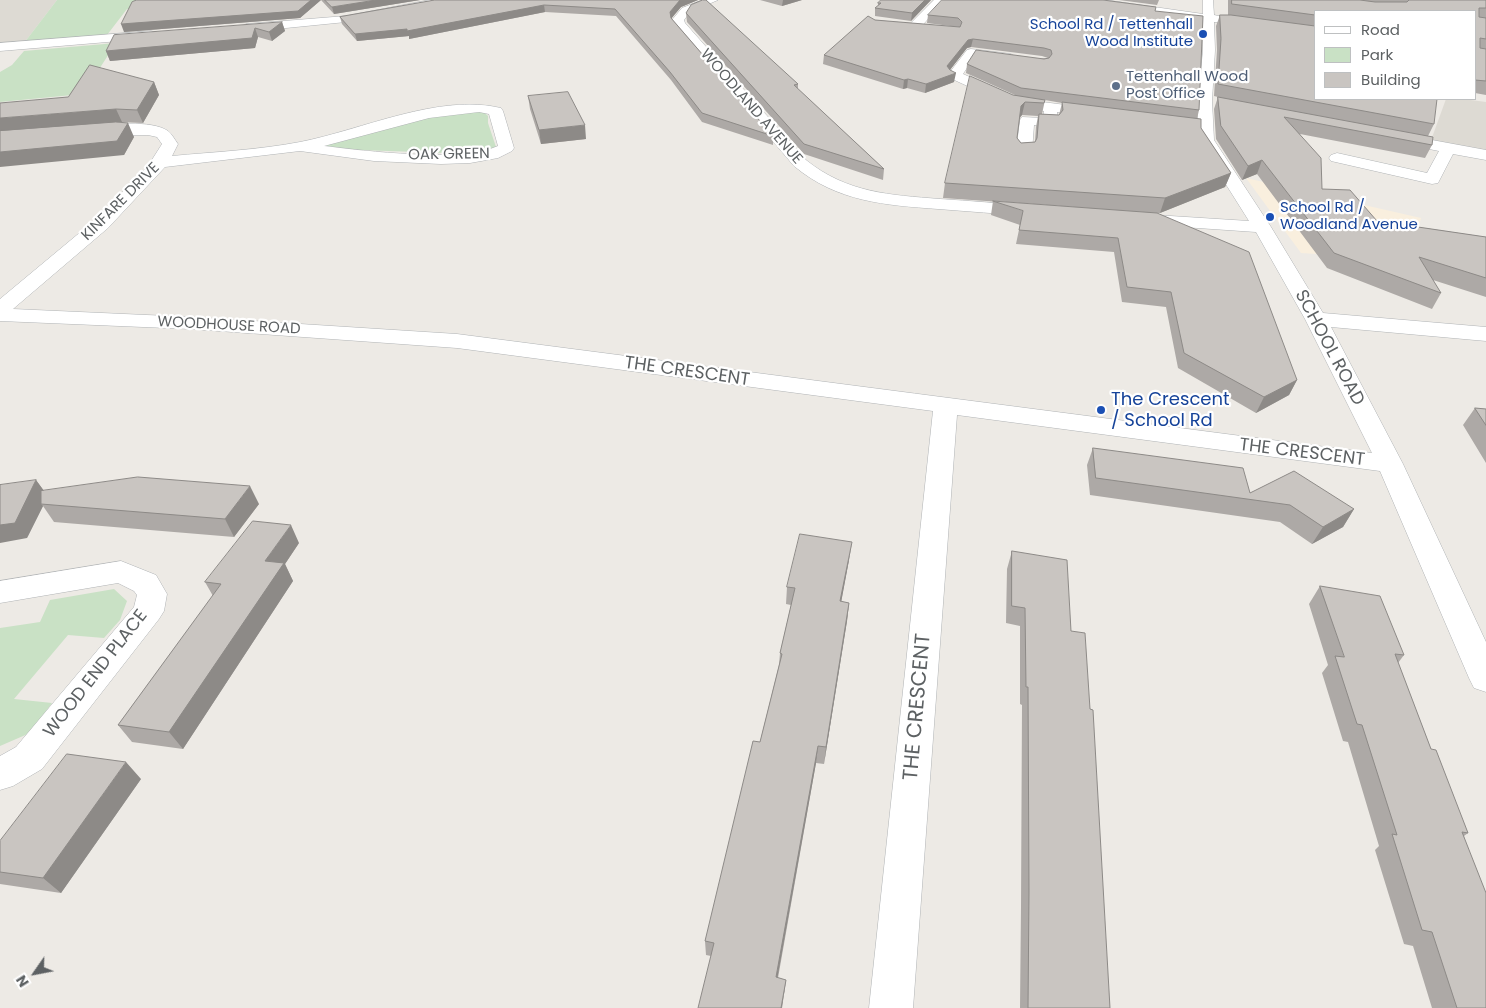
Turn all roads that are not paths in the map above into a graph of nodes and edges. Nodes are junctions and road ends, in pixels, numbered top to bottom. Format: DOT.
graph roads {
  1 [pos="448,0"];
  2 [pos="713,0"];
  3 [pos="940,0"];
  4 [pos="1081,0"];
  5 [pos="1208,9"];
  6 [pos="335,10"];
  7 [pos="346,19"];
  8 [pos="1232,21"];
  9 [pos="232,29"];
  10 [pos="934,29"];
  11 [pos="164,34"];
  12 [pos="0,47"];
  13 [pos="1024,59"];
  14 [pos="1077,92"];
  15 [pos="1205,101"];
  16 [pos="1224,105"];
  17 [pos="1050,107"];
  18 [pos="1071,110"];
  19 [pos="1109,114"];
  20 [pos="1051,123"];
  21 [pos="1096,127"];
  22 [pos="73,133"];
  23 [pos="1380,135"];
  24 [pos="300,147"];
  25 [pos="1448,148"];
  26 [pos="1024,152"];
  27 [pos="1486,155"];
  28 [pos="1337,158"];
  29 [pos="162,162"];
  30 [pos="1043,212"];
  31 [pos="1123,218"];
  32 [pos="1262,228"];
  33 [pos="0,309"];
  34 [pos="0,315"];
  35 [pos="1316,319"];
  36 [pos="1486,334"];
  37 [pos="457,341"];
  38 [pos="946,406"];
  39 [pos="1390,464"];
  40 [pos="0,592"];
  41 [pos="1486,678"];
  42 [pos="0,774"];
  43 [pos="891,1008"];
  1 -- 7 [label="street"];
  2 -- 30 [label="street, WOODLAND AVENUE"];
  3 -- 10 [label="street"];
  4 -- 5 [label="street"];
  5 -- 8 [label="street"];
  5 -- 15 [label="street, SCHOOL ROAD"];
  6 -- 7 [label="street"];
  7 -- 9 [label="street"];
  11 -- 12 [label="street"];
  13 -- 17 [label="street"];
  14 -- 18 [label="street"];
  15 -- 16 [label="street"];
  15 -- 32 [label="street, SCHOOL ROAD"];
  17 -- 18 [label="street"];
  17 -- 20 [label="street"];
  18 -- 19 [label="street"];
  20 -- 21 [label="street"];
  20 -- 26 [label="street"];
  22 -- 29 [label="street, KINFARE DRIVE"];
  23 -- 25 [label="street"];
  24 -- 24 [label="street, OAK GREEN"];
  24 -- 29 [label="street, OAK GREEN"];
  25 -- 27 [label="street"];
  25 -- 28 [label="street"];
  29 -- 33 [label="street, KINFARE DRIVE"];
  31 -- 32 [label="street"];
  32 -- 35 [label="street, SCHOOL ROAD"];
  34 -- 37 [label="street, WOODHOUSE ROAD"];
  35 -- 36 [label="street"];
  35 -- 39 [label="street, SCHOOL ROAD"];
  37 -- 38 [label="street, THE CRESCENT"];
  38 -- 39 [label="street, THE CRESCENT"];
  38 -- 43 [label="street, THE CRESCENT"];
  39 -- 41 [label="street, SCHOOL ROAD"];
  40 -- 42 [label="street, WOOD END PLACE"];
}
